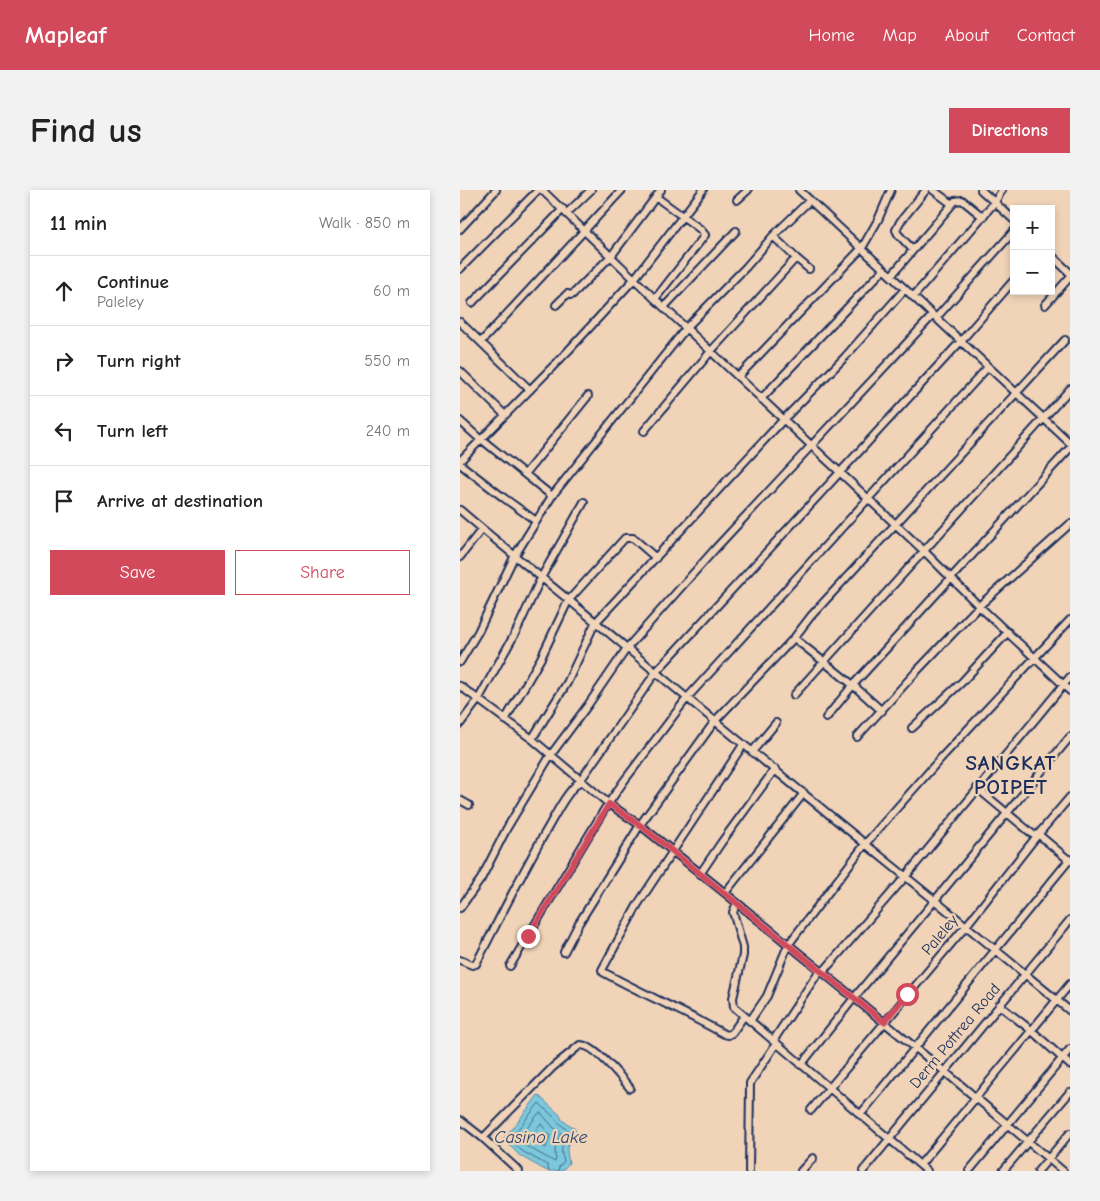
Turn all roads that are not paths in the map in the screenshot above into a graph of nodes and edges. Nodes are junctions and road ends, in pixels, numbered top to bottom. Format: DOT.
graph roads {
  1 [pos="496,190"];
  2 [pos="542,190"];
  3 [pos="591,190"];
  4 [pos="622,190"];
  5 [pos="661,190"];
  6 [pos="703,190"];
  7 [pos="748,190"];
  8 [pos="800,190"];
  9 [pos="891,190"];
  10 [pos="926,190"];
  11 [pos="933,190"];
  12 [pos="981,190"];
  13 [pos="1002,190"];
  14 [pos="656,197"];
  15 [pos="737,200"];
  16 [pos="810,200"];
  17 [pos="995,202"];
  18 [pos="952,204"];
  19 [pos="565,211"];
  20 [pos="683,216"];
  21 [pos="1010,216"];
  22 [pos="983,217"];
  23 [pos="460,229"];
  24 [pos="585,231"];
  25 [pos="736,231"];
  26 [pos="1010,235"];
  27 [pos="773,236"];
  28 [pos="862,248"];
  29 [pos="913,250"];
  30 [pos="612,255"];
  31 [pos="796,258"];
  32 [pos="1055,259"];
  33 [pos="460,269"];
  34 [pos="809,269"];
  35 [pos="884,269"];
  36 [pos="1070,273"];
  37 [pos="891,276"];
  38 [pos="1070,277"];
  39 [pos="635,278"];
  40 [pos="1010,285"];
  41 [pos="905,289"];
  42 [pos="913,297"];
  43 [pos="655,299"];
  44 [pos="472,303"];
  45 [pos="556,305"];
  46 [pos="1045,305"];
  47 [pos="664,307"];
  48 [pos="935,317"];
  49 [pos="460,322"];
  50 [pos="687,327"];
  51 [pos="1065,340"];
  52 [pos="481,342"];
  53 [pos="961,342"];
  54 [pos="712,350"];
  55 [pos="988,367"];
  56 [pos="460,371"];
  57 [pos="738,377"];
  58 [pos="1070,389"];
  59 [pos="530,390"];
  60 [pos="1016,393"];
  61 [pos="588,396"];
  62 [pos="761,399"];
  63 [pos="505,415"];
  64 [pos="1044,419"];
  65 [pos="460,420"];
  66 [pos="783,420"];
  67 [pos="644,431"];
  68 [pos="481,439"];
  69 [pos="1070,443"];
  70 [pos="811,446"];
  71 [pos="1070,448"];
  72 [pos="460,462"];
  73 [pos="839,473"];
  74 [pos="525,474"];
  75 [pos="552,496"];
  76 [pos="867,499"];
  77 [pos="584,502"];
  78 [pos="460,510"];
  79 [pos="536,521"];
  80 [pos="1070,524"];
  81 [pos="895,525"];
  82 [pos="482,529"];
  83 [pos="924,551"];
  84 [pos="460,557"];
  85 [pos="514,557"];
  86 [pos="656,558"];
  87 [pos="540,578"];
  88 [pos="951,578"];
  89 [pos="568,601"];
  90 [pos="979,606"];
  91 [pos="1070,620"];
  92 [pos="595,623"];
  93 [pos="1008,632"];
  94 [pos="794,638"];
  95 [pos="627,648"];
  96 [pos="1035,657"];
  97 [pos="824,661"];
  98 [pos="460,662"];
  99 [pos="656,672"];
  100 [pos="1070,677"];
  101 [pos="853,685"];
  102 [pos="1062,685"];
  103 [pos="460,686"];
  104 [pos="1070,692"];
  105 [pos="794,695"];
  106 [pos="687,698"];
  107 [pos="478,700"];
  108 [pos="882,711"];
  109 [pos="826,718"];
  110 [pos="505,720"];
  111 [pos="715,721"];
  112 [pos="776,723"];
  113 [pos="460,724"];
  114 [pos="912,728"];
  115 [pos="857,737"];
  116 [pos="1070,737"];
  117 [pos="532,740"];
  118 [pos="743,745"];
  119 [pos="752,752"];
  120 [pos="550,756"];
  121 [pos="775,769"];
  122 [pos="580,781"];
  123 [pos="977,788"];
  124 [pos="804,793"];
  125 [pos="1070,797"];
  126 [pos="460,800"];
  127 [pos="609,804"];
  128 [pos="469,805"];
  129 [pos="1007,813"];
  130 [pos="640,825"];
  131 [pos="1037,836"];
  132 [pos="866,843"];
  133 [pos="672,851"];
  134 [pos="1070,860"];
  135 [pos="700,874"];
  136 [pos="906,876"];
  137 [pos="725,893"];
  138 [pos="935,900"];
  139 [pos="737,903"];
  140 [pos="460,908"];
  141 [pos="1070,920"];
  142 [pos="966,926"];
  143 [pos="788,945"];
  144 [pos="994,949"];
  145 [pos="564,952"];
  146 [pos="460,960"];
  147 [pos="510,966"];
  148 [pos="822,971"];
  149 [pos="1025,974"];
  150 [pos="1070,984"];
  151 [pos="854,998"];
  152 [pos="1057,1000"];
  153 [pos="999,1005"];
  154 [pos="1070,1010"];
  155 [pos="744,1016"];
  156 [pos="750,1021"];
  157 [pos="884,1022"];
  158 [pos="1031,1030"];
  159 [pos="774,1042"];
  160 [pos="914,1046"];
  161 [pos="1070,1049"];
  162 [pos="1062,1059"];
  163 [pos="801,1065"];
  164 [pos="1070,1065"];
  165 [pos="944,1071"];
  166 [pos="630,1088"];
  167 [pos="830,1089"];
  168 [pos="1070,1092"];
  169 [pos="976,1098"];
  170 [pos="811,1110"];
  171 [pos="860,1115"];
  172 [pos="461,1122"];
  173 [pos="1007,1124"];
  174 [pos="1070,1133"];
  175 [pos="483,1138"];
  176 [pos="888,1139"];
  177 [pos="1028,1142"];
  178 [pos="812,1158"];
  179 [pos="1048,1159"];
  180 [pos="920,1165"];
  181 [pos="519,1171"];
  182 [pos="749,1171"];
  183 [pos="801,1171"];
  184 [pos="863,1171"];
  185 [pos="927,1171"];
  186 [pos="969,1171"];
  187 [pos="1003,1171"];
  188 [pos="1038,1171"];
  189 [pos="1062,1171"];
  1 -- 23 [label="street"];
  2 -- 19 [label="street"];
  2 -- 33 [label="street"];
  3 -- 19 [label="street"];
  4 -- 24 [label="street"];
  5 -- 14 [label="street"];
  6 -- 20 [label="street"];
  7 -- 15 [label="street"];
  8 -- 16 [label="street"];
  9 -- 28 [label="street"];
  10 -- 29 [label="street"];
  11 -- 18 [label="street"];
  12 -- 17 [label="street"];
  13 -- 17 [label="street"];
  14 -- 20 [label="street"];
  14 -- 30 [label="street"];
  16 -- 27 [label="street"];
  16 -- 28 [label="street"];
  17 -- 21 [label="street"];
  17 -- 22 [label="street"];
  18 -- 22 [label="street"];
  18 -- 29 [label="street"];
  19 -- 24 [label="street"];
  19 -- 44 [label="street"];
  20 -- 39 [label="street"];
  20 -- 43 [label="street"];
  22 -- 42 [label="street"];
  24 -- 30 [label="street"];
  24 -- 52 [label="street"];
  25 -- 47 [label="street"];
  26 -- 48 [label="street"];
  27 -- 31 [label="street"];
  27 -- 50 [label="street"];
  28 -- 35 [label="street"];
  28 -- 57 [label="street"];
  29 -- 37 [label="street"];
  30 -- 39 [label="street"];
  30 -- 45 [label="street"];
  31 -- 34 [label="street"];
  31 -- 54 [label="street"];
  32 -- 36 [label="street"];
  35 -- 37 [label="street"];
  35 -- 62 [label="street"];
  37 -- 41 [label="street"];
  38 -- 46 [label="street"];
  39 -- 43 [label="street"];
  39 -- 59 [label="street"];
  40 -- 53 [label="street"];
  41 -- 42 [label="street"];
  41 -- 66 [label="street"];
  42 -- 48 [label="street"];
  43 -- 47 [label="street"];
  47 -- 50 [label="street"];
  48 -- 53 [label="street"];
  48 -- 70 [label="street"];
  49 -- 52 [label="street"];
  50 -- 54 [label="street"];
  50 -- 75 [label="street"];
  51 -- 60 [label="street"];
  52 -- 59 [label="street"];
  53 -- 55 [label="street"];
  53 -- 73 [label="street"];
  54 -- 57 [label="street"];
  54 -- 67 [label="street"];
  55 -- 60 [label="street"];
  55 -- 76 [label="street"];
  56 -- 63 [label="street"];
  57 -- 62 [label="street"];
  58 -- 64 [label="street"];
  59 -- 63 [label="street"];
  60 -- 64 [label="street"];
  60 -- 81 [label="street"];
  61 -- 74 [label="street"];
  62 -- 66 [label="street"];
  63 -- 68 [label="street"];
  64 -- 69 [label="street"];
  64 -- 83 [label="street"];
  65 -- 68 [label="street"];
  66 -- 70 [label="street"];
  66 -- 86 [label="street"];
  68 -- 72 [label="street"];
  68 -- 74 [label="street"];
  70 -- 73 [label="street"];
  70 -- 95 [label="street"];
  71 -- 88 [label="street"];
  72 -- 79 [label="street"];
  73 -- 76 [label="street"];
  73 -- 99 [label="street"];
  74 -- 75 [label="street"];
  75 -- 79 [label="street"];
  76 -- 81 [label="street"];
  76 -- 106 [label="street"];
  77 -- 87 [label="street"];
  78 -- 82 [label="street"];
  79 -- 85 [label="street"];
  80 -- 90 [label="street"];
  81 -- 83 [label="street"];
  81 -- 94 [label="street"];
  82 -- 84 [label="street"];
  82 -- 85 [label="street"];
  83 -- 88 [label="street"];
  83 -- 97 [label="street"];
  85 -- 87 [label="street"];
  85 -- 98 [label="street"];
  86 -- 89 [label="street"];
  86 -- 92 [label="street"];
  87 -- 89 [label="street"];
  87 -- 107 [label="street"];
  88 -- 90 [label="street"];
  88 -- 101 [label="street"];
  89 -- 92 [label="street"];
  89 -- 110 [label="street"];
  90 -- 93 [label="street"];
  90 -- 108 [label="street"];
  91 -- 96 [label="street"];
  92 -- 95 [label="street"];
  92 -- 117 [label="street"];
  93 -- 96 [label="street"];
  93 -- 114 [label="street"];
  94 -- 97 [label="street"];
  94 -- 111 [label="street"];
  95 -- 99 [label="street"];
  95 -- 120 [label="street"];
  96 -- 102 [label="street"];
  96 -- 132 [label="street"];
  97 -- 101 [label="street"];
  97 -- 105 [label="street"];
  99 -- 106 [label="street"];
  99 -- 122 [label="street"];
  100 -- 102 [label="street"];
  101 -- 108 [label="street"];
  101 -- 109 [label="street"];
  102 -- 104 [label="street"];
  102 -- 123 [label="street"];
  103 -- 107 [label="street"];
  106 -- 111 [label="street"];
  106 -- 127 [label="street"];
  107 -- 110 [label="street"];
  107 -- 113 [label="street"];
  108 -- 115 [label="street"];
  110 -- 117 [label="street"];
  111 -- 118 [label="street"];
  111 -- 130 [label="street"];
  112 -- 119 [label="street"];
  116 -- 129 [label="street"];
  117 -- 120 [label="street"];
  118 -- 119 [label="street"];
  118 -- 133 [label="street"];
  119 -- 121 [label="street"];
  120 -- 122 [label="street"];
  120 -- 140 [label="street"];
  121 -- 124 [label="street"];
  121 -- 135 [label="street"];
  122 -- 127 [label="street"];
  122 -- 146 [label="street"];
  123 -- 129 [label="street"];
  123 -- 136 [label="street"];
  124 -- 132 [label="street"];
  124 -- 137 [label="street"];
  125 -- 131 [label="street, Paleley"];
  126 -- 128 [label="street"];
  127 -- 130 [label="street"];
  127 -- 147 [label="street"];
  129 -- 131 [label="street"];
  129 -- 138 [label="street"];
  130 -- 133 [label="street"];
  130 -- 145 [label="street"];
  131 -- 134 [label="street"];
  131 -- 142 [label="street, Paleley"];
  132 -- 136 [label="street"];
  132 -- 143 [label="street"];
  133 -- 135 [label="street"];
  133 -- 155 [label="street"];
  134 -- 144 [label="street"];
  135 -- 137 [label="street"];
  136 -- 138 [label="street"];
  136 -- 148 [label="street"];
  137 -- 139 [label="street"];
  138 -- 142 [label="street"];
  138 -- 151 [label="street"];
  139 -- 143 [label="street"];
  139 -- 155 [label="street"];
  141 -- 149 [label="street, Derm Pottrea Road"];
  142 -- 144 [label="street"];
  142 -- 157 [label="street, Paleley"];
  143 -- 148 [label="street"];
  143 -- 156 [label="street"];
  144 -- 149 [label="street"];
  144 -- 160 [label="street"];
  148 -- 151 [label="street"];
  148 -- 159 [label="street"];
  149 -- 152 [label="street"];
  149 -- 153 [label="street, Derm Pottrea Road"];
  150 -- 152 [label="street"];
  151 -- 157 [label="street"];
  151 -- 163 [label="street"];
  152 -- 154 [label="street"];
  152 -- 158 [label="street"];
  153 -- 158 [label="street"];
  153 -- 165 [label="street, Derm Pottrea Road"];
  155 -- 156 [label="street"];
  156 -- 159 [label="street"];
  157 -- 160 [label="street"];
  157 -- 167 [label="street, Paleley"];
  158 -- 162 [label="street"];
  158 -- 169 [label="street"];
  159 -- 163 [label="street"];
  159 -- 182 [label="street"];
  160 -- 165 [label="street"];
  160 -- 171 [label="street"];
  161 -- 162 [label="street"];
  162 -- 164 [label="street"];
  162 -- 173 [label="street"];
  163 -- 167 [label="street"];
  165 -- 169 [label="street"];
  165 -- 176 [label="street, Derm Pottrea Road"];
  166 -- 175 [label="street"];
  167 -- 170 [label="street, Paleley"];
  167 -- 171 [label="street"];
  168 -- 177 [label="street"];
  169 -- 173 [label="street"];
  169 -- 180 [label="street"];
  171 -- 176 [label="street"];
  172 -- 175 [label="street"];
  173 -- 177 [label="street"];
  173 -- 186 [label="street"];
  174 -- 179 [label="street"];
  175 -- 181 [label="street"];
  176 -- 180 [label="street"];
  176 -- 184 [label="street, Derm Pottrea Road"];
  177 -- 179 [label="street"];
  177 -- 187 [label="street"];
  178 -- 183 [label="street"];
  179 -- 188 [label="street"];
  179 -- 189 [label="street"];
  180 -- 185 [label="street"];
}
